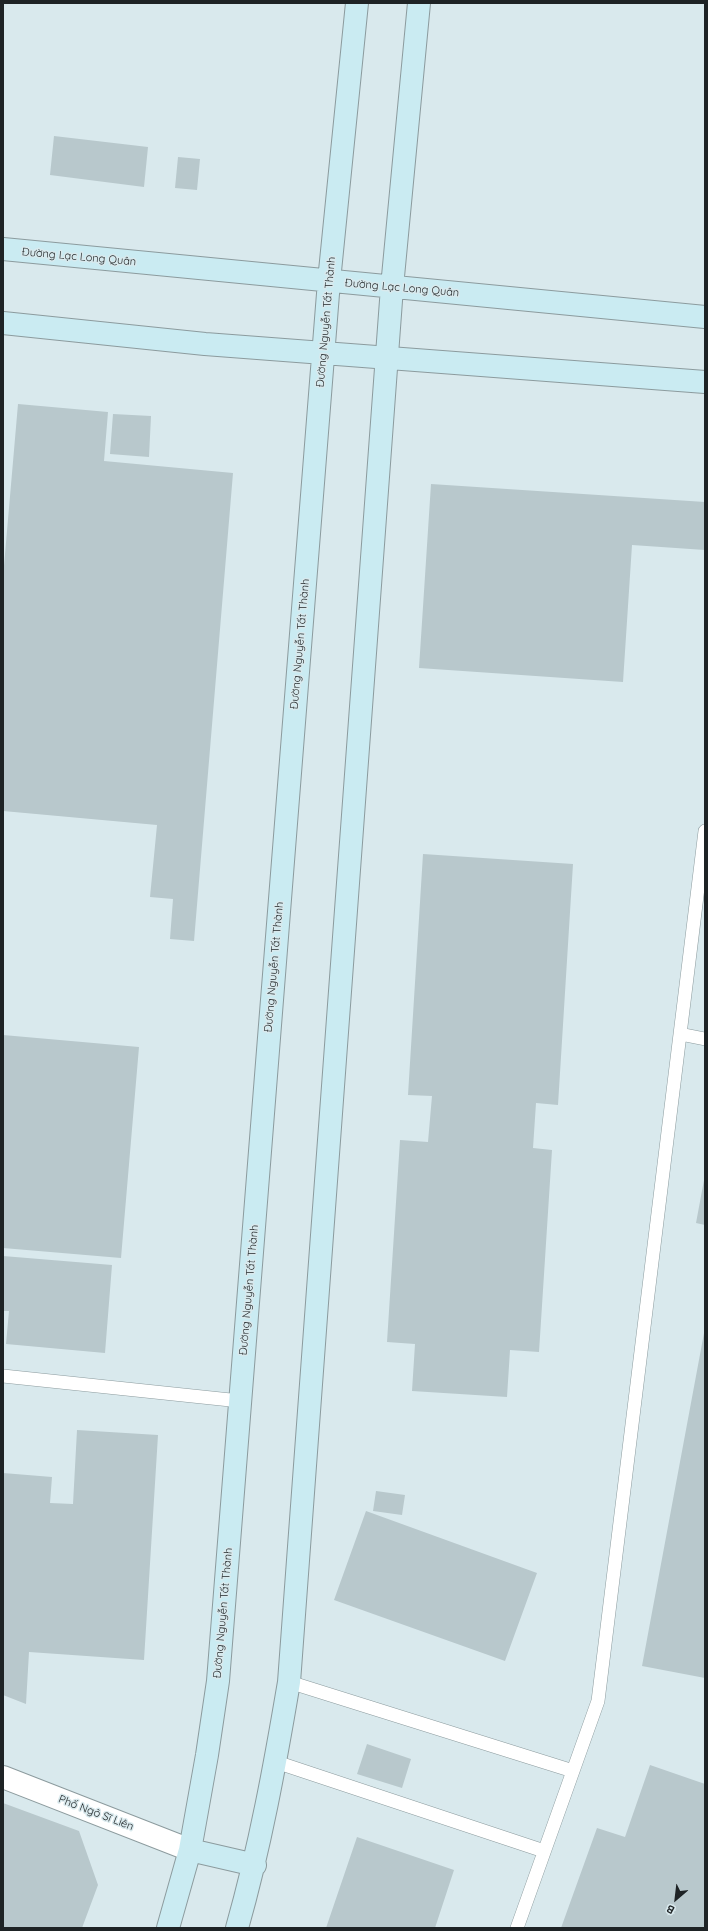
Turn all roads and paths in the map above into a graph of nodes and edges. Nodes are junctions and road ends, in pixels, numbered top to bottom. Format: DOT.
graph roads {
  1 [pos="357,3"];
  2 [pos="419,3"];
  3 [pos="3,249"];
  4 [pos="329,281"];
  5 [pos="392,287"];
  6 [pos="705,317"];
  7 [pos="3,323"];
  8 [pos="323,352"];
  9 [pos="387,357"];
  10 [pos="705,382"];
  11 [pos="705,831"];
  12 [pos="680,1034"];
  13 [pos="705,1039"];
  14 [pos="3,1376"];
  15 [pos="240,1401"];
  16 [pos="289,1682"];
  17 [pos="276,1762"];
  18 [pos="573,1771"];
  19 [pos="3,1777"];
  20 [pos="190,1850"];
  21 [pos="544,1851"];
  22 [pos="255,1865"];
  23 [pos="168,1928"];
  24 [pos="237,1928"];
  25 [pos="517,1928"];
  1 -- 4 [label="main road, Đường Nguyễn Tất Thành"];
  2 -- 5 [label="main road"];
  3 -- 4 [label="main road, Đường Lạc Long Quân"];
  4 -- 5 [label="main road, Đường Lạc Long Quân"];
  4 -- 8 [label="main road, Đường Nguyễn Tất Thành"];
  5 -- 6 [label="main road, Đường Lạc Long Quân"];
  5 -- 9 [label="main road"];
  7 -- 8 [label="main road"];
  8 -- 9 [label="main road"];
  8 -- 15 [label="main road, Đường Nguyễn Tất Thành"];
  9 -- 10 [label="main road"];
  9 -- 16 [label="main road"];
  11 -- 12 [label="lane"];
  12 -- 13 [label="lane"];
  12 -- 18 [label="lane"];
  14 -- 15 [label="lane"];
  15 -- 20 [label="main road, Đường Nguyễn Tất Thành"];
  16 -- 17 [label="main road"];
  16 -- 18 [label="lane"];
  17 -- 21 [label="lane"];
  17 -- 22 [label="main road"];
  18 -- 21 [label="lane"];
  19 -- 20 [label="street, Phố Ngô Sĩ Liên"];
  20 -- 22 [label="main road"];
  20 -- 23 [label="main road, Đường Nguyễn Tất Thành"];
  21 -- 25 [label="lane"];
  22 -- 24 [label="main road"];
}
